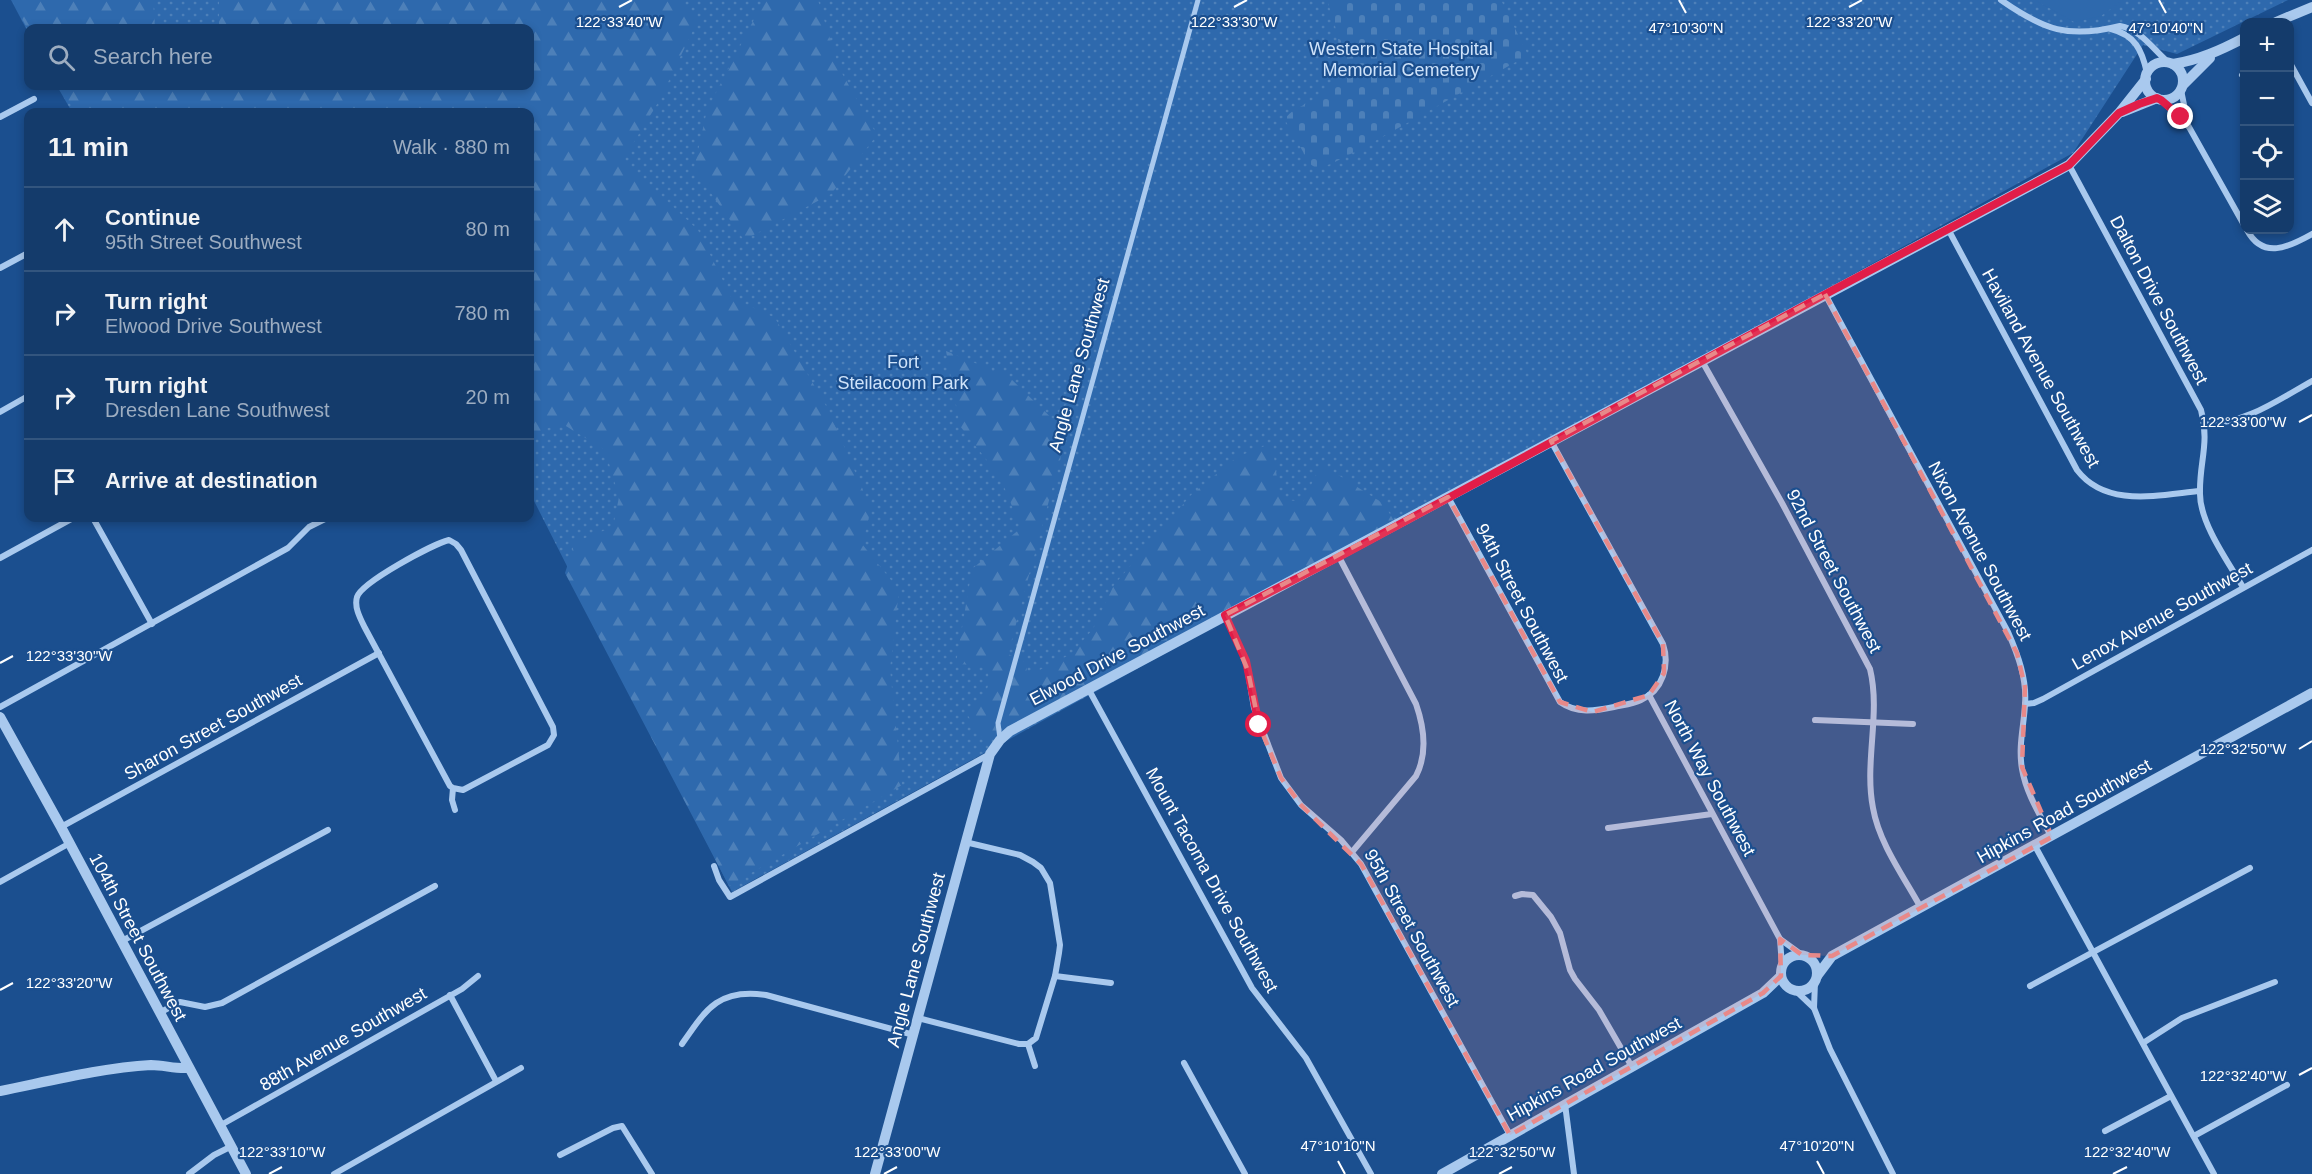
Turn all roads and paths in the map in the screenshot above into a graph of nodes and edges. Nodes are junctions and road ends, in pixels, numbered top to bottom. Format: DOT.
graph roads {
  1 [pos="1198,0"];
  2 [pos="2001,0"];
  3 [pos="2312,7"];
  4 [pos="2286,18"];
  5 [pos="2110,28"];
  6 [pos="2240,40"];
  7 [pos="2218,52"];
  8 [pos="2170,63"];
  9 [pos="2294,72"];
  10 [pos="2146,76"];
  11 [pos="2182,88"];
  12 [pos="34,99"];
  13 [pos="2159,99"];
  14 [pos="2312,103"];
  15 [pos="2119,113"];
  16 [pos="0,117"];
  17 [pos="2189,127"];
  18 [pos="2069,165"];
  19 [pos="2240,218"];
  20 [pos="1948,229"];
  21 [pos="2250,234"];
  22 [pos="2312,234"];
  23 [pos="24,255"];
  24 [pos="0,268"];
  25 [pos="1825,294"];
  26 [pos="1702,361"];
  27 [pos="2312,381"];
  28 [pos="24,398"];
  29 [pos="0,412"];
  30 [pos="2205,424"];
  31 [pos="1551,441"];
  32 [pos="2200,492"];
  33 [pos="1448,497"];
  34 [pos="66,522"];
  35 [pos="95,522"];
  36 [pos="319,522"];
  37 [pos="2312,550"];
  38 [pos="1339,557"];
  39 [pos="0,558"];
  40 [pos="2243,587"];
  41 [pos="1225,615"];
  42 [pos="152,624"];
  43 [pos="379,653"];
  44 [pos="1089,690"];
  45 [pos="2312,693"];
  46 [pos="1649,695"];
  47 [pos="2025,704"];
  48 [pos="0,707"];
  49 [pos="0,717"];
  50 [pos="1815,720"];
  51 [pos="1873,722"];
  52 [pos="1914,724"];
  53 [pos="1000,740"];
  54 [pos="990,754"];
  55 [pos="453,788"];
  56 [pos="455,810"];
  57 [pos="1712,814"];
  58 [pos="61,827"];
  59 [pos="1608,828"];
  60 [pos="328,830"];
  61 [pos="2052,837"];
  62 [pos="964,842"];
  63 [pos="70,843"];
  64 [pos="2035,846"];
  65 [pos="1352,852"];
  66 [pos="714,866"];
  67 [pos="2250,868"];
  68 [pos="0,882"];
  69 [pos="435,886"];
  70 [pos="1515,896"];
  71 [pos="1922,908"];
  72 [pos="1780,939"];
  73 [pos="122,942"];
  74 [pos="2094,952"];
  75 [pos="1804,956"];
  76 [pos="1832,956"];
  77 [pos="1782,971"];
  78 [pos="478,976"];
  79 [pos="1055,976"];
  80 [pos="1816,979"];
  81 [pos="2275,982"];
  82 [pos="1111,983"];
  83 [pos="2030,986"];
  84 [pos="1792,989"];
  85 [pos="1763,993"];
  86 [pos="450,995"];
  87 [pos="1814,1008"];
  88 [pos="159,1013"];
  89 [pos="918,1018"];
  90 [pos="914,1035"];
  91 [pos="2143,1043"];
  92 [pos="681,1044"];
  93 [pos="1028,1044"];
  94 [pos="1184,1063"];
  95 [pos="1035,1066"];
  96 [pos="188,1068"];
  97 [pos="521,1068"];
  98 [pos="1632,1068"];
  99 [pos="496,1081"];
  100 [pos="2287,1085"];
  101 [pos="0,1091"];
  102 [pos="2171,1096"];
  103 [pos="1565,1104"];
  104 [pos="221,1125"];
  105 [pos="2105,1131"];
  106 [pos="1510,1135"];
  107 [pos="2194,1137"];
  108 [pos="232,1146"];
  109 [pos="560,1155"];
  110 [pos="878,1173"];
  111 [pos="189,1174"];
  112 [pos="246,1174"];
  113 [pos="334,1174"];
  114 [pos="652,1174"];
  115 [pos="1245,1174"];
  116 [pos="1371,1174"];
  117 [pos="1442,1174"];
  118 [pos="1574,1174"];
  119 [pos="1893,1174"];
  120 [pos="2214,1174"];
  1 -- 53 [label="street, Angle Lane Southwest"];
  2 -- 5 [label="street"];
  3 -- 4 [label="street"];
  5 -- 8 [label="street"];
  5 -- 10 [label="street"];
  6 -- 7 [label="street"];
  7 -- 8 [label="street"];
  7 -- 11 [label="street"];
  8 -- 10 [label="street"];
  8 -- 11 [label="street"];
  9 -- 14 [label="street"];
  10 -- 13 [label="street"];
  10 -- 15 [label="street, Elwood Drive Southwest"];
  11 -- 13 [label="street"];
  11 -- 17 [label="street"];
  12 -- 16 [label="street"];
  13 -- 15 [label="street, Elwood Drive Southwest"];
  13 -- 17 [label="street"];
  15 -- 18 [label="street, Elwood Drive Southwest"];
  17 -- 19 [label="street"];
  18 -- 20 [label="street, Elwood Drive Southwest"];
  18 -- 30 [label="street, Dalton Drive Southwest"];
  20 -- 25 [label="street, Elwood Drive Southwest"];
  20 -- 32 [label="street, Haviland Avenue Southwest"];
  21 -- 22 [label="street"];
  23 -- 24 [label="street"];
  25 -- 26 [label="street, Elwood Drive Southwest"];
  25 -- 47 [label="street, Nixon Avenue Southwest"];
  26 -- 31 [label="street, Elwood Drive Southwest"];
  26 -- 51 [label="street, 92nd Street Southwest"];
  27 -- 30 [label="street"];
  28 -- 29 [label="street"];
  30 -- 32 [label="street, Dalton Drive Southwest"];
  31 -- 33 [label="street, Elwood Drive Southwest"];
  31 -- 46 [label="street, North Way Southwest"];
  32 -- 40 [label="street, Dalton Drive Southwest"];
  33 -- 38 [label="street, Elwood Drive Southwest"];
  33 -- 46 [label="street, 94th Street Southwest"];
  34 -- 39 [label="street"];
  35 -- 42 [label="street"];
  36 -- 42 [label="street"];
  37 -- 40 [label="street, Lenox Avenue Southwest"];
  38 -- 41 [label="street, Elwood Drive Southwest"];
  38 -- 65 [label="street"];
  40 -- 47 [label="street, Lenox Avenue Southwest"];
  41 -- 44 [label="street, Elwood Drive Southwest"];
  41 -- 65 [label="street, 95th Street Southwest"];
  42 -- 48 [label="street"];
  43 -- 55 [label="street"];
  43 -- 55 [label="street"];
  43 -- 58 [label="street, Sharon Street Southwest"];
  44 -- 53 [label="street, Elwood Drive Southwest"];
  44 -- 116 [label="street, Mount Tacoma Drive Southwest"];
  45 -- 61 [label="street, Hipkins Road Southwest"];
  46 -- 57 [label="street, North Way Southwest"];
  47 -- 61 [label="street, Nixon Avenue Southwest"];
  49 -- 58 [label="street, 104th Street Southwest"];
  50 -- 51 [label="street"];
  51 -- 52 [label="street"];
  51 -- 71 [label="street, 92nd Street Southwest"];
  53 -- 54 [label="street, Elwood Drive Southwest"];
  54 -- 62 [label="street, Angle Lane Southwest"];
  54 -- 66 [label="street, Elwood Drive Southwest"];
  55 -- 56 [label="street"];
  57 -- 59 [label="street"];
  57 -- 72 [label="street, North Way Southwest"];
  58 -- 63 [label="street, 104th Street Southwest"];
  60 -- 73 [label="street"];
  61 -- 64 [label="street, Hipkins Road Southwest"];
  62 -- 79 [label="street"];
  62 -- 89 [label="street, Angle Lane Southwest"];
  63 -- 68 [label="street"];
  63 -- 73 [label="street, 104th Street Southwest"];
  64 -- 71 [label="street, Hipkins Road Southwest"];
  64 -- 74 [label="street"];
  65 -- 106 [label="street, 95th Street Southwest"];
  67 -- 74 [label="street"];
  69 -- 88 [label="street"];
  70 -- 98 [label="street"];
  71 -- 76 [label="street, Hipkins Road Southwest"];
  72 -- 75 [label="street, North Way Southwest"];
  72 -- 77 [label="street, North Way Southwest"];
  73 -- 88 [label="street, 104th Street Southwest"];
  74 -- 83 [label="street"];
  74 -- 91 [label="street"];
  75 -- 76 [label="street, Hipkins Road Southwest"];
  75 -- 77 [label="street"];
  75 -- 80 [label="street"];
  76 -- 80 [label="street, Hipkins Road Southwest"];
  77 -- 84 [label="street"];
  77 -- 85 [label="street, Hipkins Road Southwest"];
  78 -- 86 [label="street, 88th Avenue Southwest"];
  79 -- 82 [label="street"];
  79 -- 93 [label="street"];
  80 -- 84 [label="street"];
  80 -- 87 [label="street"];
  81 -- 91 [label="street"];
  84 -- 85 [label="street, Hipkins Road Southwest"];
  84 -- 87 [label="street"];
  85 -- 98 [label="street, Hipkins Road Southwest"];
  86 -- 99 [label="street"];
  86 -- 104 [label="street, 88th Avenue Southwest"];
  87 -- 119 [label="street"];
  88 -- 96 [label="street, 104th Street Southwest"];
  89 -- 90 [label="street, Angle Lane Southwest"];
  89 -- 93 [label="street"];
  90 -- 92 [label="street"];
  90 -- 110 [label="street, Angle Lane Southwest"];
  91 -- 102 [label="street"];
  93 -- 95 [label="street"];
  94 -- 115 [label="street"];
  96 -- 101 [label="street"];
  96 -- 104 [label="street, 104th Street Southwest"];
  97 -- 99 [label="street"];
  98 -- 103 [label="street, Hipkins Road Southwest"];
  99 -- 113 [label="street"];
  100 -- 107 [label="street"];
  102 -- 105 [label="street"];
  102 -- 107 [label="street"];
  103 -- 106 [label="street, Hipkins Road Southwest"];
  103 -- 118 [label="street"];
  104 -- 108 [label="street, 104th Street Southwest"];
  106 -- 117 [label="street, Hipkins Road Southwest"];
  107 -- 120 [label="street"];
  108 -- 111 [label="street"];
  108 -- 112 [label="street, 104th Street Southwest"];
  109 -- 114 [label="street"];
}
